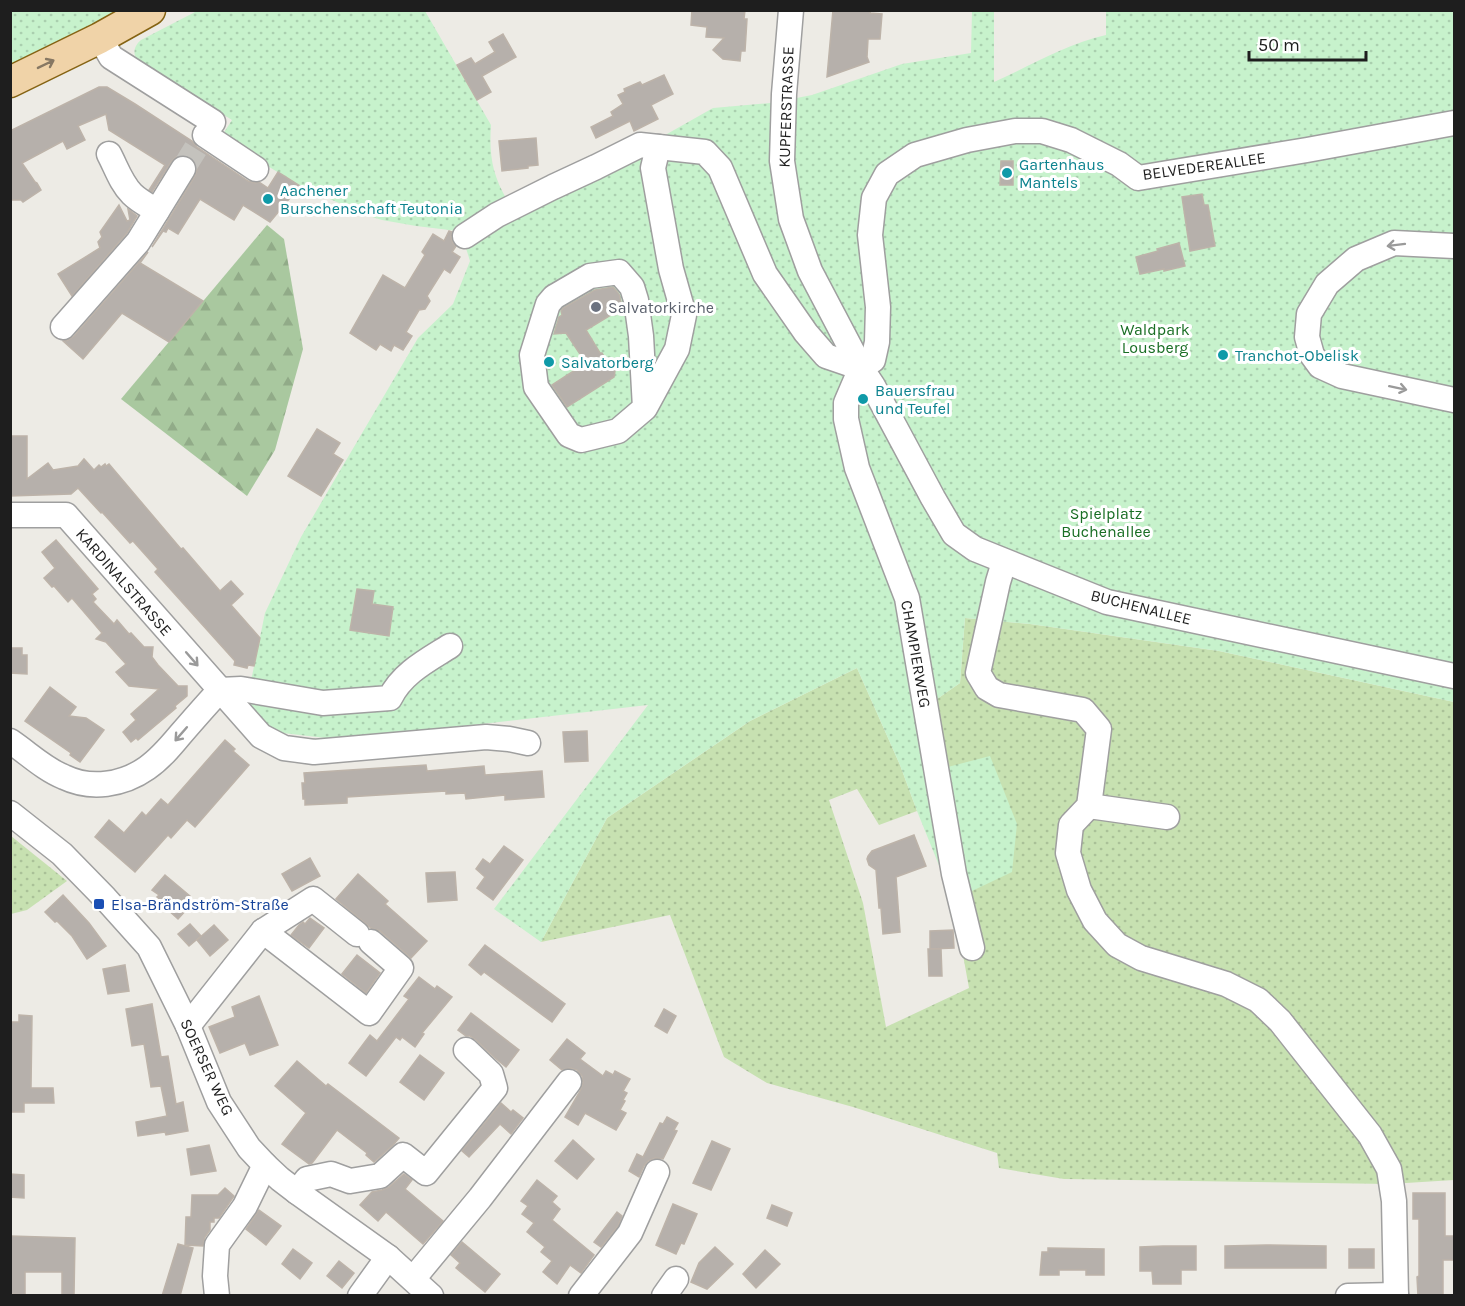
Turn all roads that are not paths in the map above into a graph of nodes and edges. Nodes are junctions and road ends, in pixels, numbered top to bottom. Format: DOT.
graph roads {
  1 [pos="150,10"];
  2 [pos="791,10"];
  3 [pos="100,38"];
  4 [pos="10,82"];
  5 [pos="1455,123"];
  6 [pos="658,147"];
  7 [pos="110,154"];
  8 [pos="256,169"];
  9 [pos="183,170"];
  10 [pos="157,211"];
  11 [pos="465,236"];
  12 [pos="1455,246"];
  13 [pos="63,327"];
  14 [pos="861,368"];
  15 [pos="1455,400"];
  16 [pos="645,408"];
  17 [pos="10,514"];
  18 [pos="1004,562"];
  19 [pos="450,646"];
  20 [pos="1455,676"];
  21 [pos="219,690"];
  22 [pos="10,741"];
  23 [pos="528,743"];
  24 [pos="1089,806"];
  25 [pos="10,813"];
  26 [pos="1167,817"];
  27 [pos="263,931"];
  28 [pos="972,948"];
  29 [pos="188,1026"];
  30 [pos="466,1050"];
  31 [pos="573,1087"];
  32 [pos="265,1165"];
  33 [pos="657,1172"];
  34 [pos="297,1192"];
  35 [pos="388,1257"];
  36 [pos="421,1287"];
  37 [pos="1396,1295"];
  38 [pos="217,1296"];
  39 [pos="360,1296"];
  40 [pos="580,1296"];
  41 [pos="1348,1296"];
  1 -- 3 [label="main road"];
  2 -- 14 [label="street, KUPFERSTRASSE"];
  4 -- 3 [label="main road, one-way"];
  3 -- 8 [label="street"];
  5 -- 14 [label="street, BELVEDEREALLEE"];
  6 -- 11 [label="street"];
  6 -- 14 [label="street"];
  6 -- 16 [label="street"];
  7 -- 10 [label="street"];
  9 -- 10 [label="street"];
  10 -- 13 [label="street"];
  12 -- 15 [label="street, one-way"];
  14 -- 18 [label="street, BUCHENALLEE"];
  14 -- 28 [label="street, CHAMPIERWEG"];
  16 -- 16 [label="street"];
  17 -- 21 [label="street, KARDINALSTRASSE, one-way"];
  18 -- 20 [label="street, BUCHENALLEE"];
  18 -- 24 [label="street"];
  19 -- 21 [label="street"];
  21 -- 22 [label="street, one-way"];
  21 -- 23 [label="street"];
  24 -- 26 [label="street"];
  24 -- 37 [label="street"];
  25 -- 29 [label="street, SOERSER WEG"];
  27 -- 27 [label="street"];
  27 -- 29 [label="street"];
  29 -- 32 [label="street, SOERSER WEG"];
  30 -- 34 [label="street"];
  31 -- 36 [label="street"];
  32 -- 34 [label="street, SOERSER WEG"];
  32 -- 38 [label="street"];
  33 -- 40 [label="street"];
  34 -- 35 [label="street, SOERSER WEG"];
  35 -- 36 [label="street, SOERSER WEG"];
  35 -- 39 [label="street"];
  37 -- 41 [label="street"];
}
